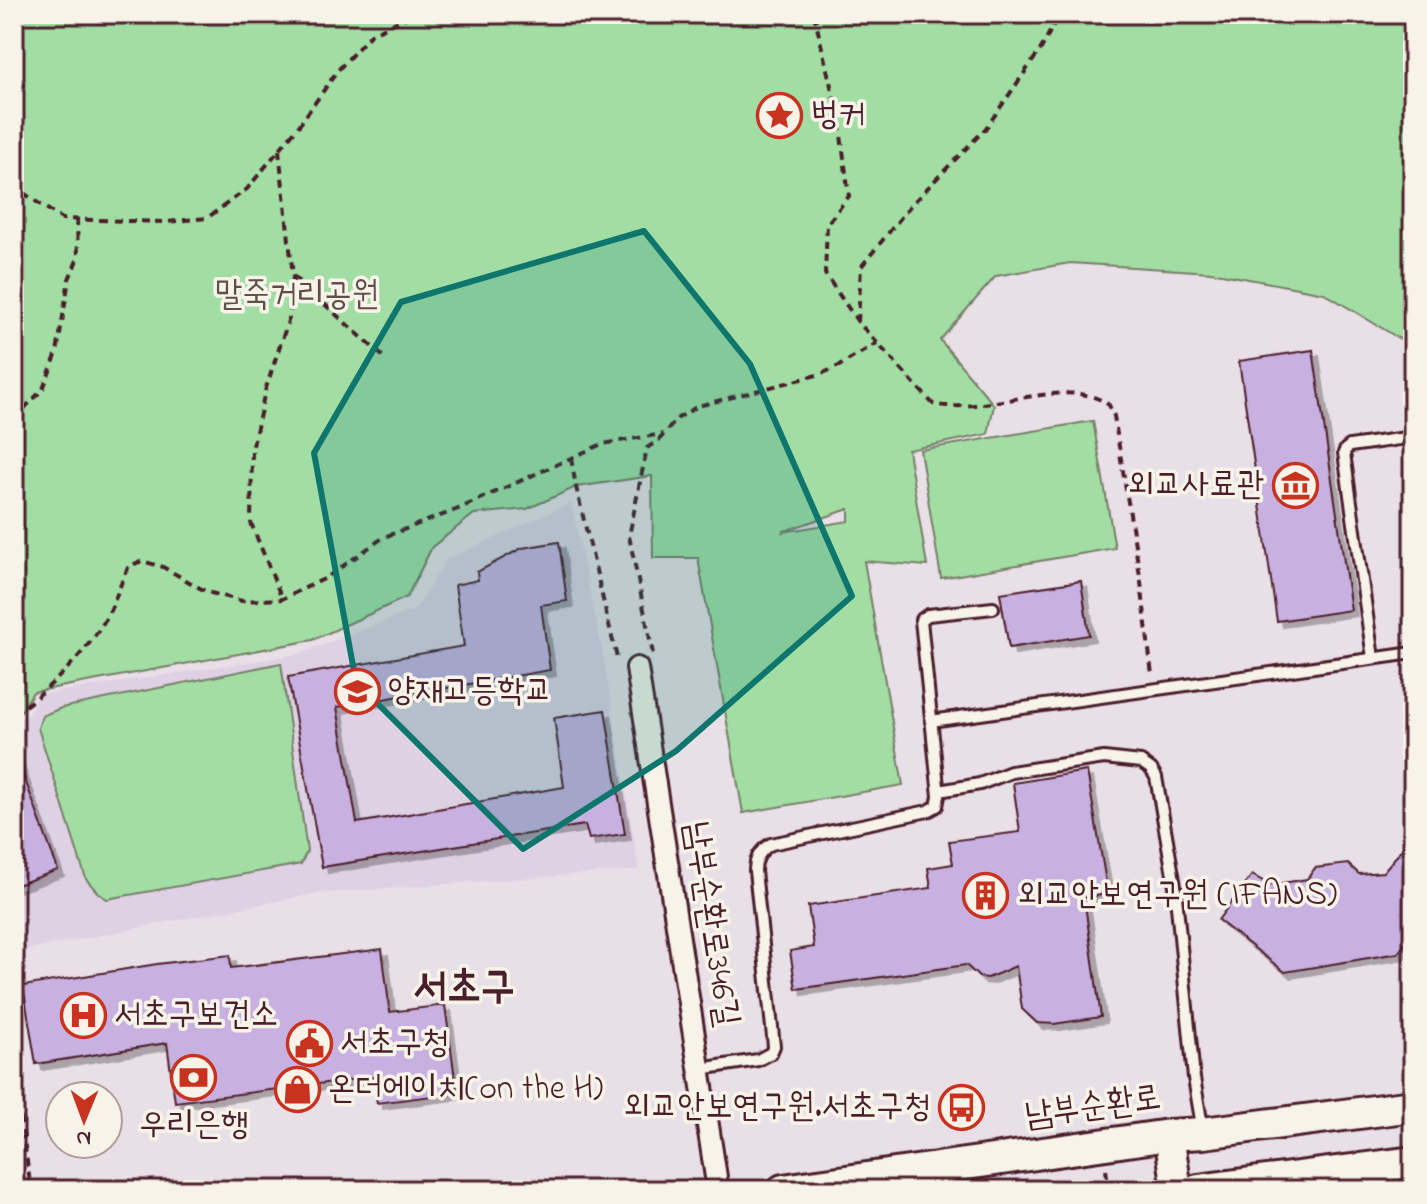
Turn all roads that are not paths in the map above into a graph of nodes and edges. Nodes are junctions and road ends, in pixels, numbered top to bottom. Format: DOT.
graph roads {
  1 [pos="1413,440"];
  2 [pos="993,608"];
  3 [pos="1413,653"];
  4 [pos="1373,658"];
  5 [pos="637,668"];
  6 [pos="931,721"];
  7 [pos="939,791"];
  8 [pos="700,1069"];
  9 [pos="1413,1106"];
  10 [pos="1203,1133"];
  11 [pos="1169,1135"];
  12 [pos="1413,1162"];
  13 [pos="718,1190"];
  14 [pos="783,1190"];
  15 [pos="1177,1190"];
  16 [pos="1198,1190"];
  1 -- 4 [label="lane"];
  2 -- 6 [label="lane"];
  3 -- 4 [label="lane"];
  4 -- 6 [label="lane"];
  5 -- 8 [label="street, 남부순환로346길"];
  6 -- 7 [label="lane"];
  7 -- 8 [label="lane"];
  7 -- 10 [label="lane"];
  8 -- 13 [label="street, 남부순환로346길"];
  9 -- 10 [label="main road, 남부순환로"];
  10 -- 11 [label="main road, 남부순환로"];
  11 -- 14 [label="main road, 남부순환로"];
  11 -- 15 [label="street"];
  12 -- 16 [label="main road"];
}
